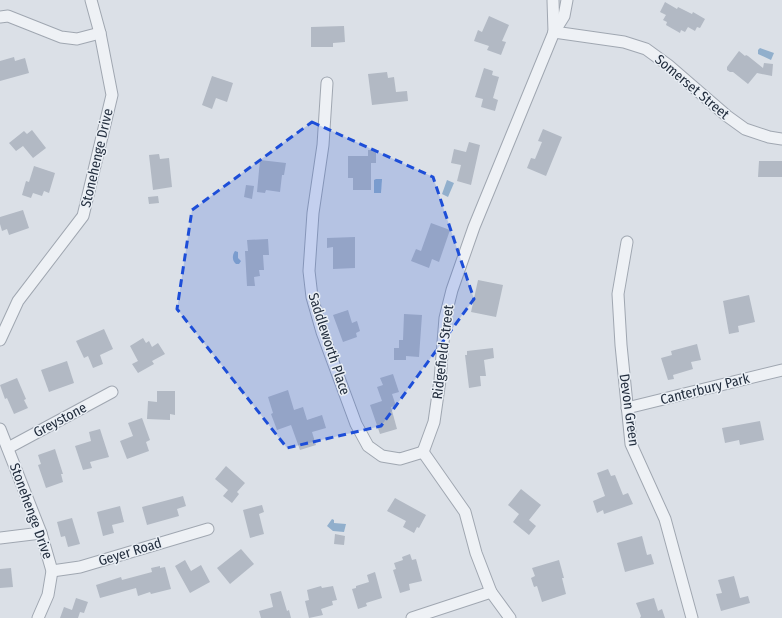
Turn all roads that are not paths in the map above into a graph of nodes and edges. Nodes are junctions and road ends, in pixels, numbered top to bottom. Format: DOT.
graph roads {
  1 [pos="90,0"];
  2 [pos="553,0"];
  3 [pos="567,0"];
  4 [pos="0,17"];
  5 [pos="554,32"];
  6 [pos="100,33"];
  7 [pos="327,83"];
  8 [pos="782,138"];
  9 [pos="627,242"];
  10 [pos="0,340"];
  11 [pos="782,370"];
  12 [pos="112,392"];
  13 [pos="627,408"];
  14 [pos="0,429"];
  15 [pos="8,448"];
  16 [pos="423,452"];
  17 [pos="208,528"];
  18 [pos="41,533"];
  19 [pos="0,538"];
  20 [pos="52,571"];
  21 [pos="491,592"];
  22 [pos="38,618"];
  23 [pos="412,618"];
  24 [pos="510,618"];
  25 [pos="692,618"];
  1 -- 6 [label="street, Stonehenge Drive"];
  2 -- 5 [label="street, Ridgefield Street"];
  3 -- 5 [label="street, Ridgefield Street"];
  4 -- 6 [label="street"];
  5 -- 8 [label="street, Somerset Street"];
  5 -- 16 [label="street, Ridgefield Street"];
  6 -- 10 [label="street, Stonehenge Drive"];
  7 -- 16 [label="street, Saddleworth Place"];
  9 -- 13 [label="street, Devon Green"];
  11 -- 13 [label="street, Canterbury Park"];
  12 -- 15 [label="street, Greystone"];
  13 -- 25 [label="street, Devon Green"];
  14 -- 15 [label="street, Stonehenge Drive"];
  15 -- 18 [label="street, Stonehenge Drive"];
  16 -- 21 [label="street"];
  17 -- 20 [label="street, Geyer Road"];
  18 -- 19 [label="street"];
  18 -- 20 [label="street, Stonehenge Drive"];
  20 -- 22 [label="street, Stonehenge Drive"];
  21 -- 23 [label="street"];
  21 -- 24 [label="street"];
}
